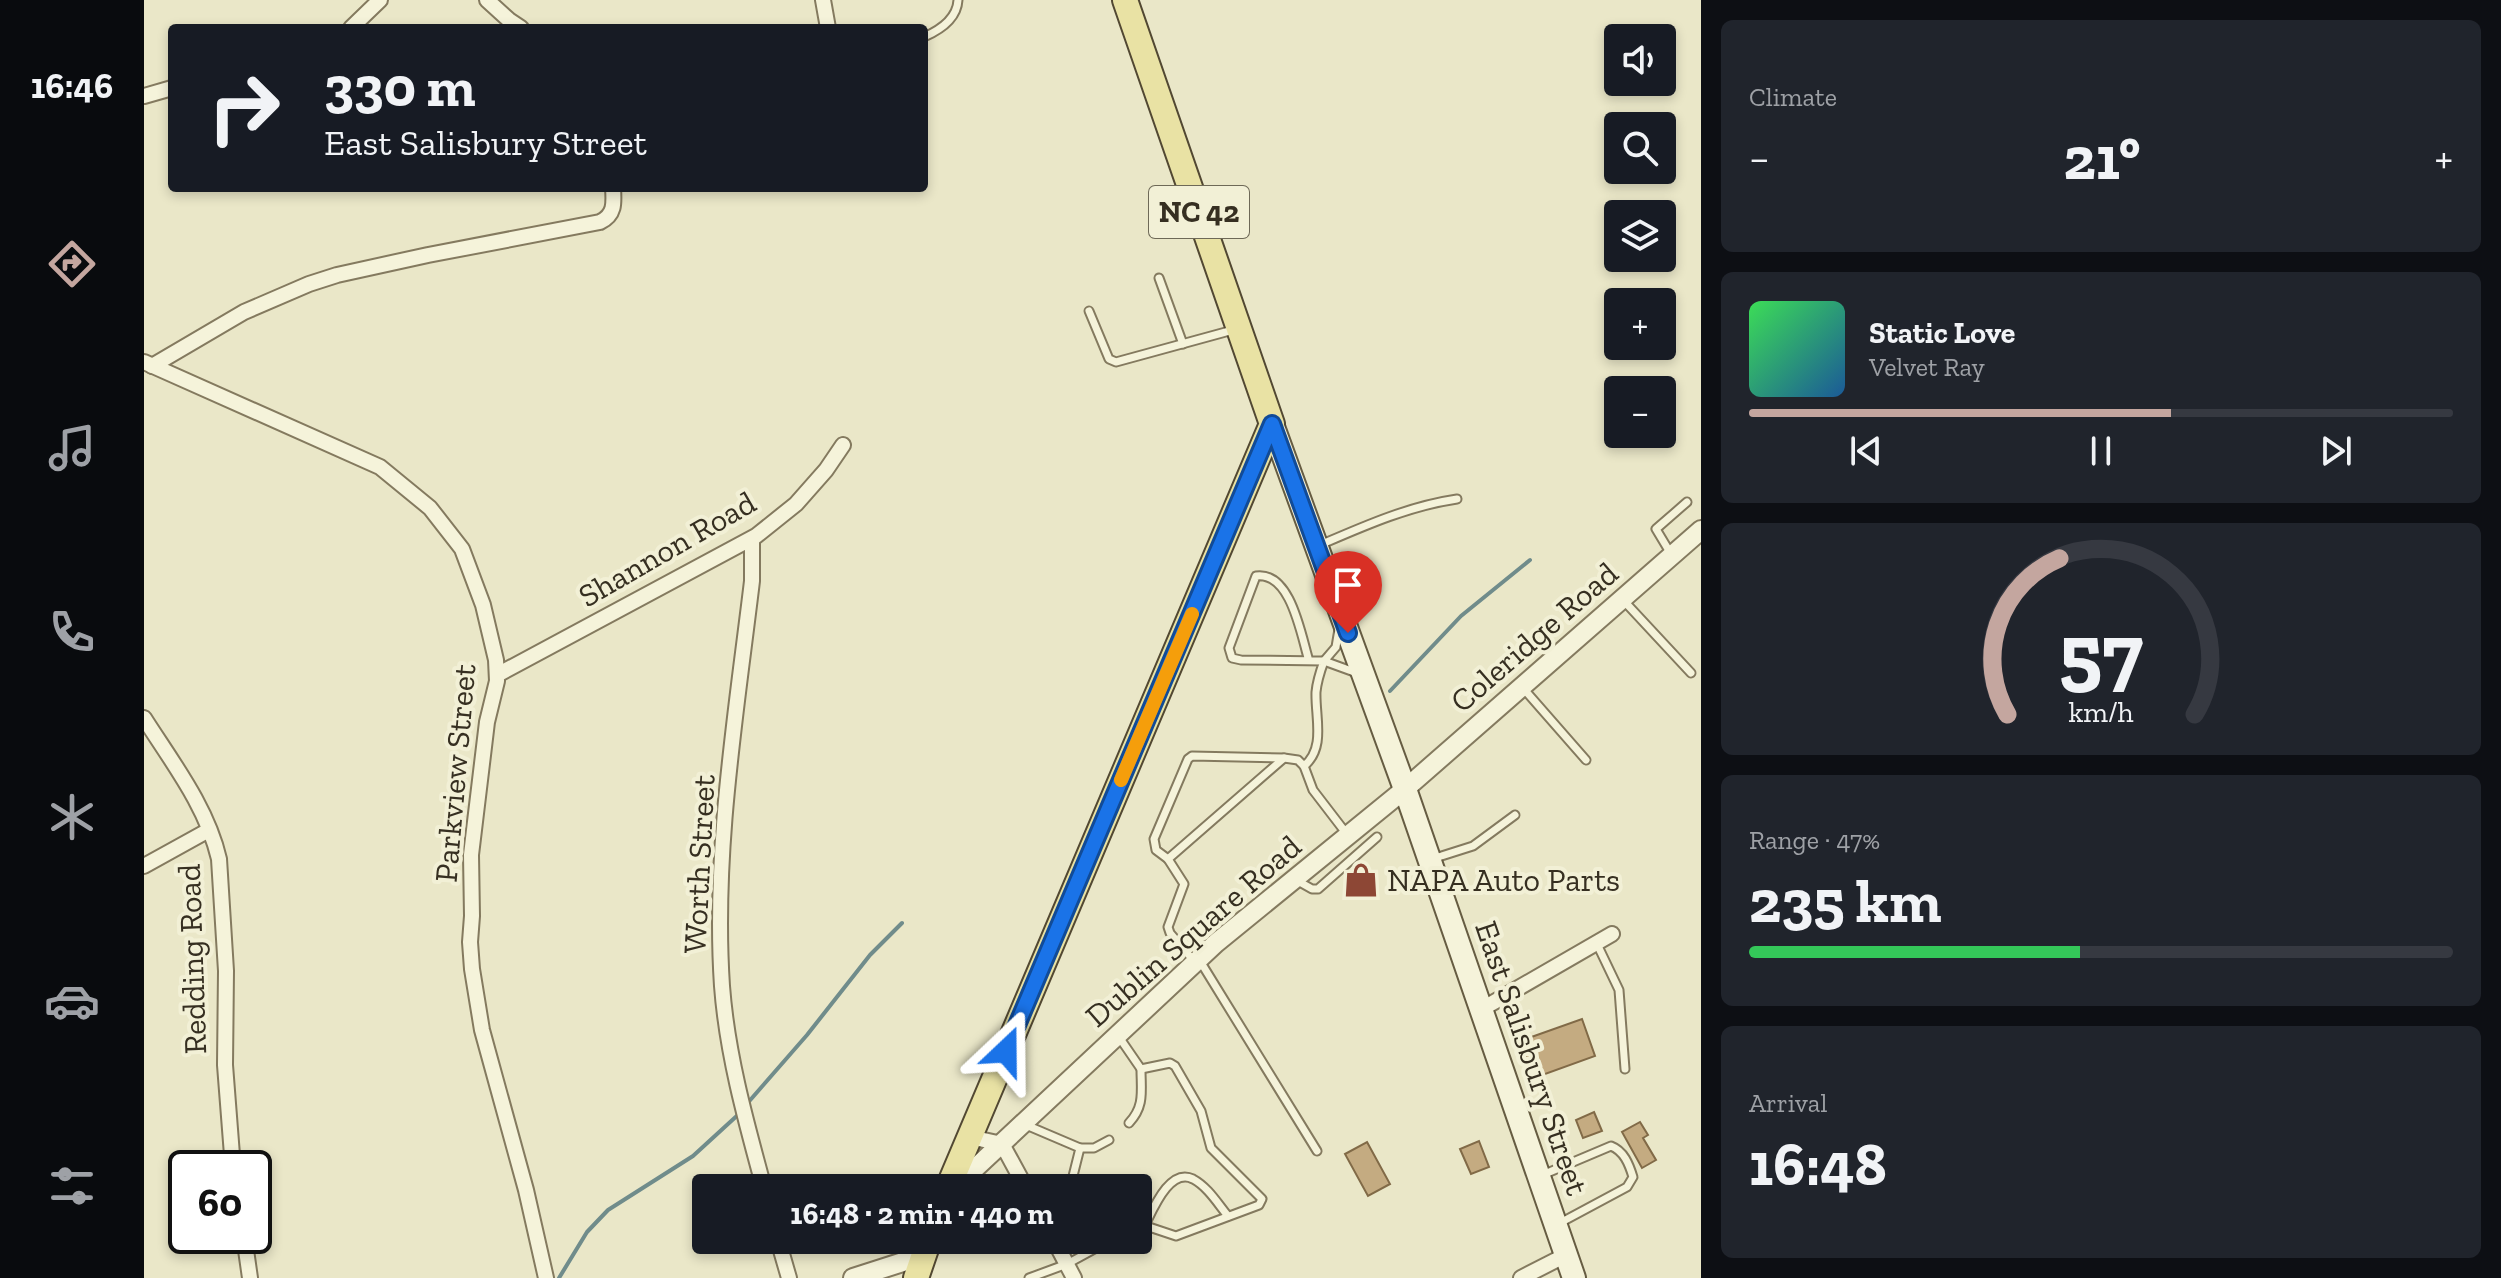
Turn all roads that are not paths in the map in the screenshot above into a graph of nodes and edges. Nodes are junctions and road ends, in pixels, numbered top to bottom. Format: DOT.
graph roads {
  1 [pos="380,0"];
  2 [pos="487,0"];
  3 [pos="823,0"];
  4 [pos="958,0"];
  5 [pos="1125,0"];
  6 [pos="355,24"];
  7 [pos="515,24"];
  8 [pos="827,24"];
  9 [pos="928,35"];
  10 [pos="168,89"];
  11 [pos="144,96"];
  12 [pos="613,192"];
  13 [pos="1159,278"];
  14 [pos="1089,311"];
  15 [pos="1239,328"];
  16 [pos="1183,344"];
  17 [pos="148,364"];
  18 [pos="1272,424"];
  19 [pos="843,445"];
  20 [pos="1457,499"];
  21 [pos="1687,502"];
  22 [pos="1701,530"];
  23 [pos="752,539"];
  24 [pos="1317,546"];
  25 [pos="1672,556"];
  26 [pos="1622,599"];
  27 [pos="1341,611"];
  28 [pos="1309,661"];
  29 [pos="1324,661"];
  30 [pos="1691,673"];
  31 [pos="497,675"];
  32 [pos="1364,676"];
  33 [pos="1522,687"];
  34 [pos="144,718"];
  35 [pos="1284,758"];
  36 [pos="1586,760"];
  37 [pos="1304,766"];
  38 [pos="1405,789"];
  39 [pos="1515,815"];
  40 [pos="209,830"];
  41 [pos="1348,835"];
  42 [pos="1377,837"];
  43 [pos="1168,859"];
  44 [pos="1430,860"];
  45 [pos="144,866"];
  46 [pos="1294,879"];
  47 [pos="1612,934"];
  48 [pos="1597,944"];
  49 [pos="1197,961"];
  50 [pos="1482,1009"];
  51 [pos="1118,1036"];
  52 [pos="1141,1069"];
  53 [pos="1625,1069"];
  54 [pos="1129,1123"];
  55 [pos="1024,1124"];
  56 [pos="970,1137"];
  57 [pos="1109,1140"];
  58 [pos="1002,1144"];
  59 [pos="1080,1148"];
  60 [pos="232,1150"];
  61 [pos="1317,1151"];
  62 [pos="760,1174"];
  63 [pos="956,1174"];
  64 [pos="967,1174"];
  65 [pos="1018,1174"];
  66 [pos="1074,1174"];
  67 [pos="1539,1176"];
  68 [pos="1152,1209"];
  69 [pos="1228,1216"];
  70 [pos="1556,1225"];
  71 [pos="1152,1230"];
  72 [pos="247,1254"];
  73 [pos="782,1254"];
  74 [pos="1088,1254"];
  75 [pos="1566,1255"];
  76 [pos="923,1259"];
  77 [pos="1070,1271"];
  78 [pos="250,1278"];
  79 [pos="546,1278"];
  80 [pos="789,1278"];
  81 [pos="853,1278"];
  82 [pos="1029,1278"];
  83 [pos="1521,1278"];
  84 [pos="1574,1278"];
  1 -- 6 [label="street"];
  2 -- 7 [label="street"];
  3 -- 8 [label="street"];
  4 -- 9 [label="lane"];
  5 -- 15 [label="main road, East Salisbury Street / NC 42"];
  10 -- 11 [label="street"];
  12 -- 17 [label="street"];
  13 -- 16 [label="lane"];
  14 -- 16 [label="lane"];
  15 -- 16 [label="lane"];
  15 -- 18 [label="main road, East Salisbury Street / NC 42"];
  17 -- 31 [label="street, Parkview Street"];
  18 -- 24 [label="main road, East Salisbury Street"];
  18 -- 56 [label="main road"];
  19 -- 23 [label="street, Shannon Road"];
  20 -- 24 [label="lane"];
  21 -- 25 [label="lane"];
  22 -- 25 [label="street, Coleridge Road"];
  23 -- 31 [label="street, Shannon Road"];
  23 -- 62 [label="street, Worth Street"];
  24 -- 27 [label="main road, East Salisbury Street"];
  25 -- 26 [label="street, Coleridge Road"];
  26 -- 30 [label="lane"];
  26 -- 33 [label="street, Coleridge Road"];
  27 -- 29 [label="lane"];
  27 -- 32 [label="main road, East Salisbury Street"];
  28 -- 28 [label="lane"];
  28 -- 29 [label="lane"];
  29 -- 32 [label="lane"];
  29 -- 37 [label="lane"];
  31 -- 79 [label="street, Parkview Street"];
  32 -- 38 [label="main road, East Salisbury Street"];
  33 -- 36 [label="lane"];
  33 -- 38 [label="street, Coleridge Road"];
  34 -- 40 [label="street, Redding Road"];
  35 -- 37 [label="lane"];
  35 -- 43 [label="lane"];
  35 -- 43 [label="lane"];
  37 -- 41 [label="lane"];
  38 -- 41 [label="street, Dublin Square Road"];
  38 -- 44 [label="main road, East Salisbury Street"];
  39 -- 44 [label="lane"];
  40 -- 45 [label="street"];
  40 -- 60 [label="street, Redding Road"];
  41 -- 46 [label="street, Dublin Square Road"];
  42 -- 46 [label="lane"];
  43 -- 49 [label="lane"];
  44 -- 50 [label="main road, East Salisbury Street"];
  46 -- 49 [label="street, Dublin Square Road"];
  47 -- 48 [label="street"];
  48 -- 50 [label="street"];
  48 -- 53 [label="lane"];
  49 -- 51 [label="street, Dublin Square Road"];
  49 -- 61 [label="lane"];
  50 -- 67 [label="main road, East Salisbury Street"];
  51 -- 52 [label="lane"];
  51 -- 55 [label="street, Dublin Square Road"];
  52 -- 54 [label="lane"];
  52 -- 69 [label="lane"];
  55 -- 58 [label="street, Dublin Square Road"];
  55 -- 59 [label="lane"];
  56 -- 58 [label="street"];
  56 -- 63 [label="main road"];
  57 -- 59 [label="lane"];
  58 -- 64 [label="street, Dublin Square Road"];
  58 -- 65 [label="street"];
  59 -- 66 [label="lane"];
  67 -- 70 [label="main road, East Salisbury Street"];
  67 -- 70 [label="lane"];
  68 -- 69 [label="lane"];
  69 -- 71 [label="lane"];
  70 -- 75 [label="main road, East Salisbury Street"];
  72 -- 78 [label="street"];
  73 -- 80 [label="street"];
  74 -- 77 [label="lane"];
  75 -- 83 [label="street"];
  75 -- 84 [label="main road, East Salisbury Street"];
  76 -- 81 [label="street"];
  77 -- 82 [label="lane"];
}
